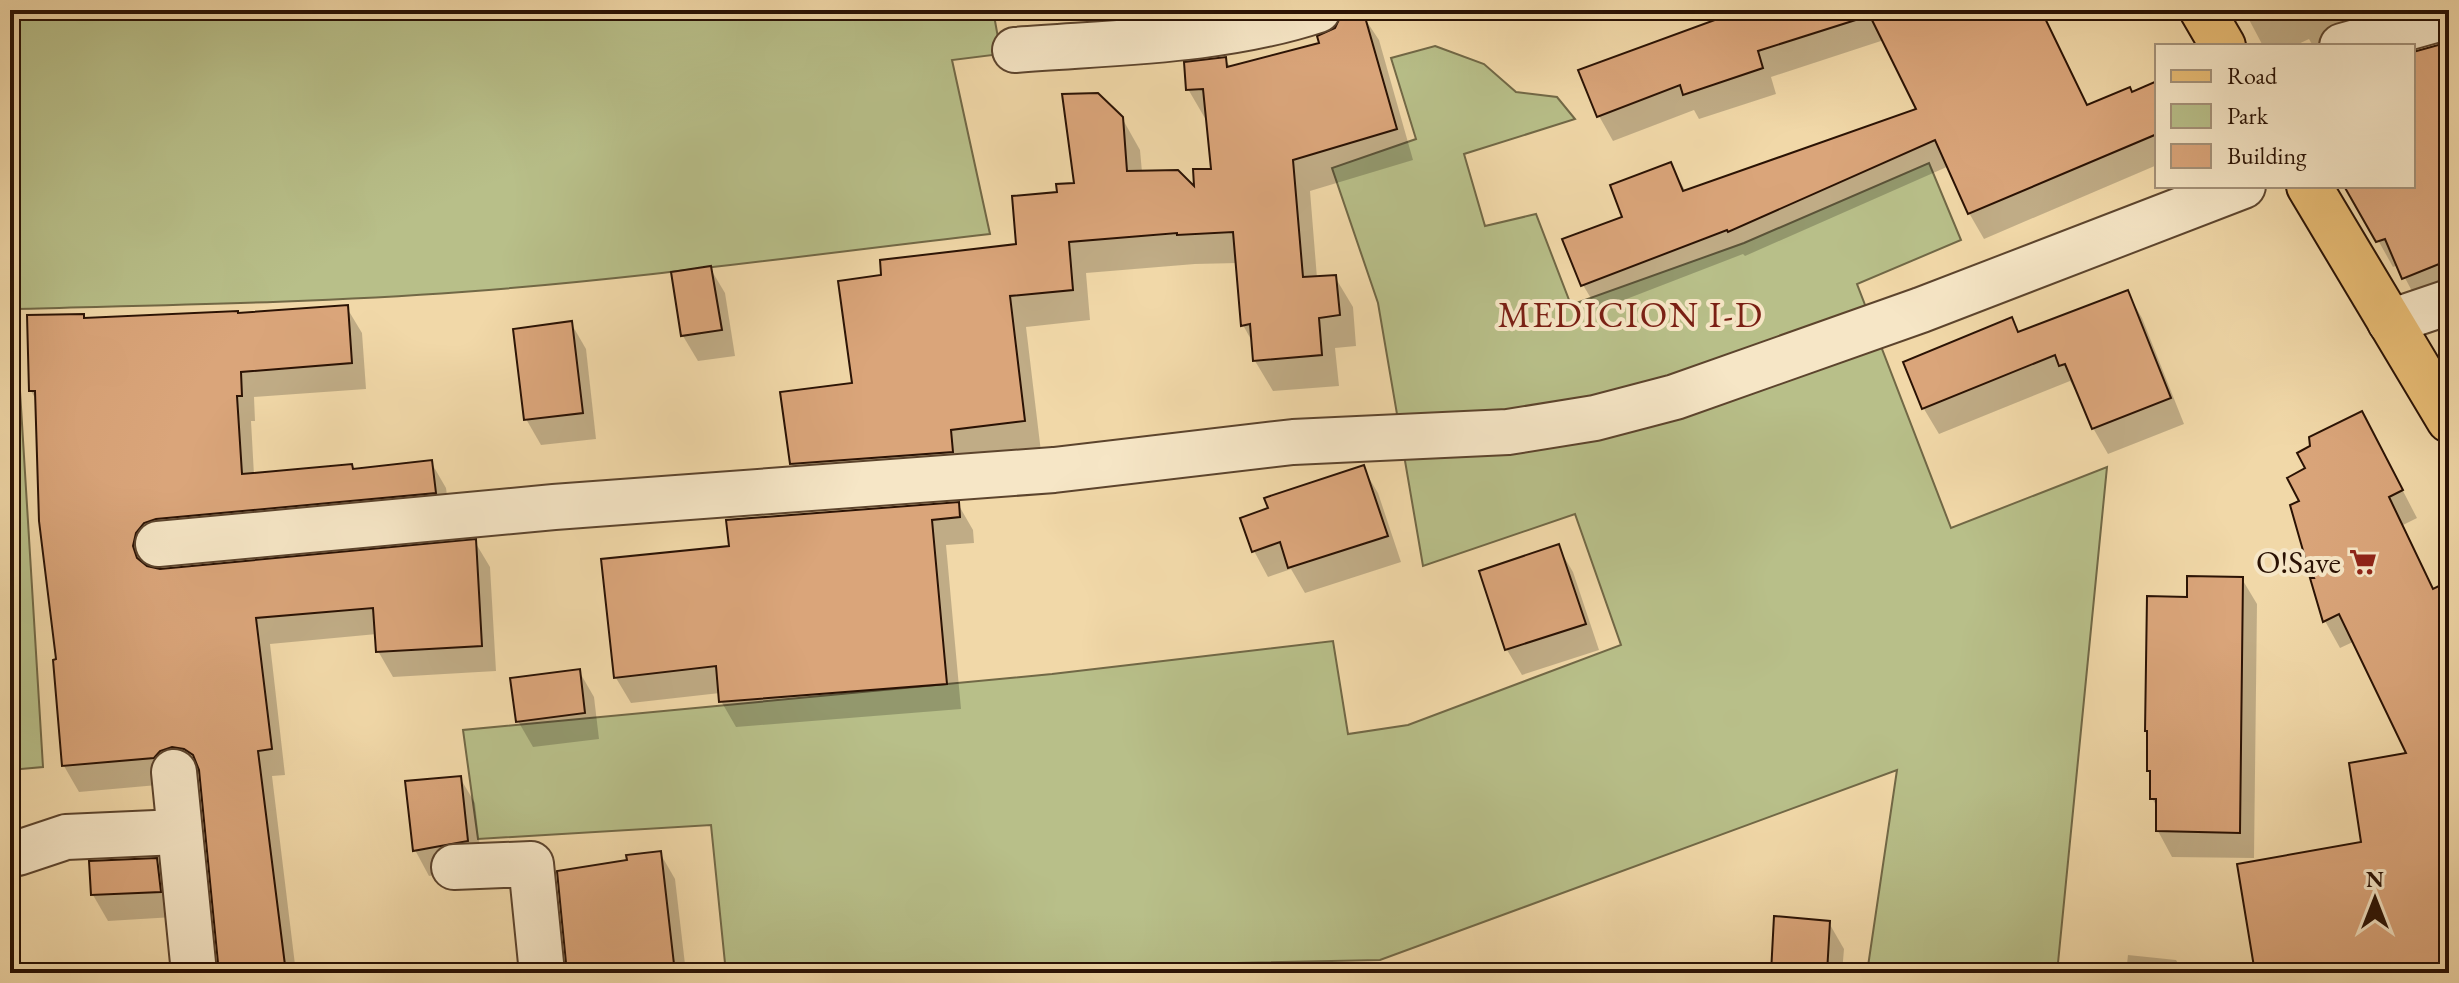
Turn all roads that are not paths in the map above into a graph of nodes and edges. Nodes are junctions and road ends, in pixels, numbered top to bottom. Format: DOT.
graph roads {
  1 [pos="1318,10"];
  2 [pos="2202,10"];
  3 [pos="2449,16"];
  4 [pos="1087,27"];
  5 [pos="2222,44"];
  6 [pos="2349,44"];
  7 [pos="1015,50"];
  8 [pos="2238,188"];
  9 [pos="2310,188"];
  10 [pos="2449,302"];
  11 [pos="2390,322"];
  12 [pos="2449,420"];
  13 [pos="158,544"];
  14 [pos="174,772"];
  15 [pos="178,832"];
  16 [pos="18,853"];
  17 [pos="454,867"];
  18 [pos="194,973"];
  19 [pos="542,973"];
  1 -- 4 [label="street"];
  2 -- 5 [label="main road"];
  3 -- 6 [label="street"];
  4 -- 7 [label="street"];
  8 -- 13 [label="street"];
  9 -- 11 [label="main road"];
  10 -- 11 [label="street"];
  11 -- 12 [label="main road"];
  14 -- 15 [label="street"];
  15 -- 16 [label="street"];
  15 -- 18 [label="street"];
  17 -- 19 [label="street"];
}
